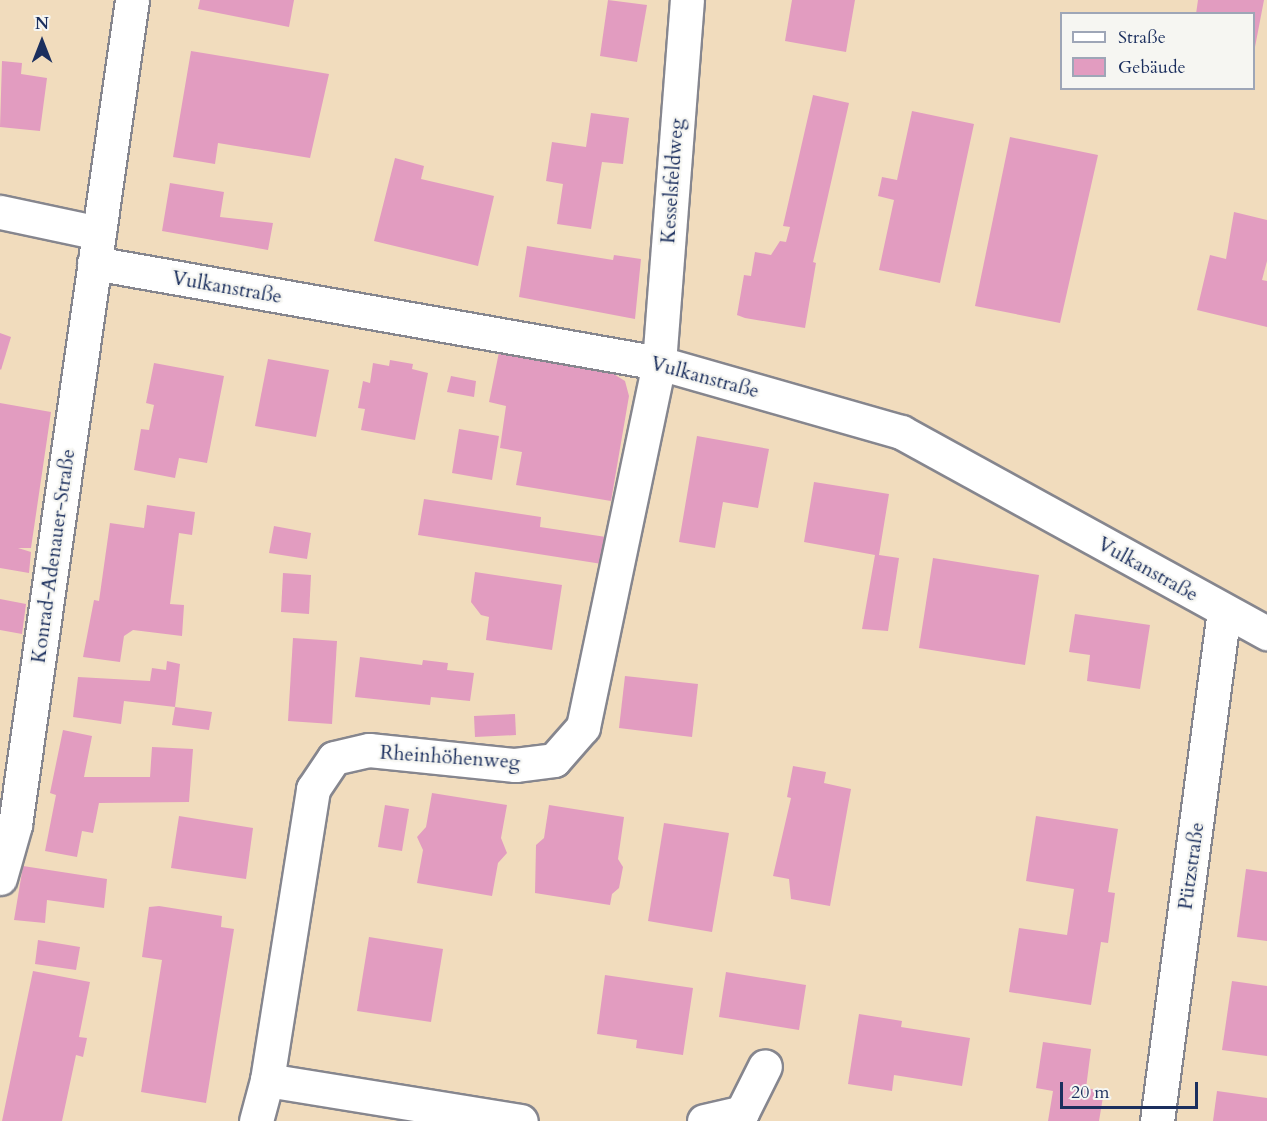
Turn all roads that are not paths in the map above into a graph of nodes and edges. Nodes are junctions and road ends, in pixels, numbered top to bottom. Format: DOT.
graph roads {
  1 [pos="132,0"];
  2 [pos="687,0"];
  3 [pos="0,212"];
  4 [pos="96,248"];
  5 [pos="659,363"];
  6 [pos="1224,611"];
  7 [pos="1267,633"];
  8 [pos="0,878"];
  9 [pos="765,1066"];
  10 [pos="267,1080"];
  11 [pos="256,1121"];
  12 [pos="521,1121"];
  13 [pos="704,1121"];
  14 [pos="1157,1121"];
  1 -- 4 [label="street, Konrad-Adenauer-Straße"];
  2 -- 5 [label="street, Kesselsfeldweg"];
  3 -- 4 [label="street"];
  4 -- 5 [label="street, Vulkanstraße"];
  4 -- 8 [label="street, Konrad-Adenauer-Straße"];
  5 -- 6 [label="street, Vulkanstraße"];
  5 -- 10 [label="street, Rheinhöhenweg"];
  6 -- 7 [label="street, Vulkanstraße"];
  6 -- 14 [label="street, Pützstraße"];
  9 -- 13 [label="street"];
  10 -- 11 [label="street, Rheinhöhenweg"];
  10 -- 12 [label="street"];
}
